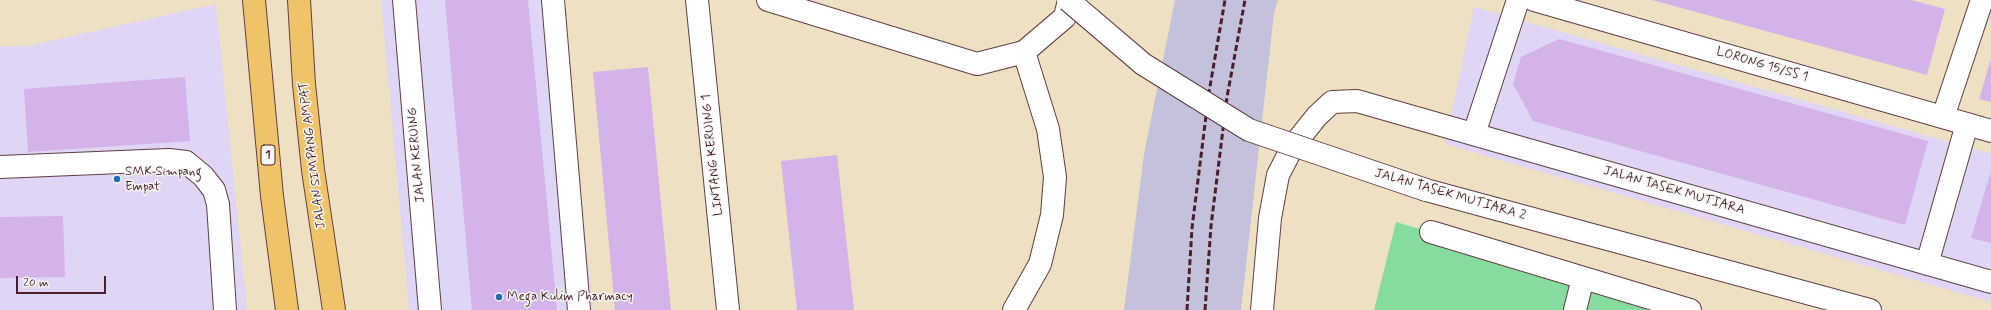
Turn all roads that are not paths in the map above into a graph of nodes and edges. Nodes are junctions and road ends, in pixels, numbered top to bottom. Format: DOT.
graph roads {
  1 [pos="254,0"];
  2 [pos="299,0"];
  3 [pos="404,0"];
  4 [pos="553,0"];
  5 [pos="697,0"];
  6 [pos="768,0"];
  7 [pos="1069,0"];
  8 [pos="1518,0"];
  9 [pos="1534,0"];
  10 [pos="1982,0"];
  11 [pos="1987,0"];
  12 [pos="1991,1"];
  13 [pos="1024,52"];
  14 [pos="1943,117"];
  15 [pos="1967,124"];
  16 [pos="1991,131"];
  17 [pos="1474,134"];
  18 [pos="0,167"];
  19 [pos="1431,232"];
  20 [pos="1927,264"];
  21 [pos="1583,278"];
  22 [pos="1991,282"];
  23 [pos="225,310"];
  24 [pos="287,310"];
  25 [pos="334,310"];
  26 [pos="430,310"];
  27 [pos="580,310"];
  28 [pos="728,310"];
  29 [pos="1014,310"];
  30 [pos="1262,310"];
  31 [pos="1575,310"];
  32 [pos="1690,310"];
  33 [pos="1870,310"];
  1 -- 24 [label="highway, 1"];
  2 -- 25 [label="highway, JALAN SIMPANG AMPAT"];
  3 -- 26 [label="street, JALAN KERUING"];
  4 -- 27 [label="street"];
  5 -- 28 [label="street, LINTANG KERUING 1"];
  6 -- 13 [label="street"];
  7 -- 13 [label="street"];
  7 -- 33 [label="street, JALAN TASEK MUTIARA 2, bridge"];
  8 -- 17 [label="street"];
  9 -- 14 [label="street, LORONG 15/SS 1"];
  10 -- 14 [label="street"];
  11 -- 12 [label="street"];
  13 -- 29 [label="street"];
  14 -- 15 [label="street, LORONG 15/SS 1"];
  15 -- 16 [label="street, LORONG 15/SS 1"];
  15 -- 20 [label="street"];
  17 -- 20 [label="street, JALAN TASEK MUTIARA"];
  17 -- 30 [label="street, JALAN TASEK MUTIARA"];
  18 -- 23 [label="street"];
  19 -- 21 [label="street"];
  20 -- 22 [label="street, JALAN TASEK MUTIARA"];
  21 -- 31 [label="street"];
  21 -- 32 [label="street"];
}
